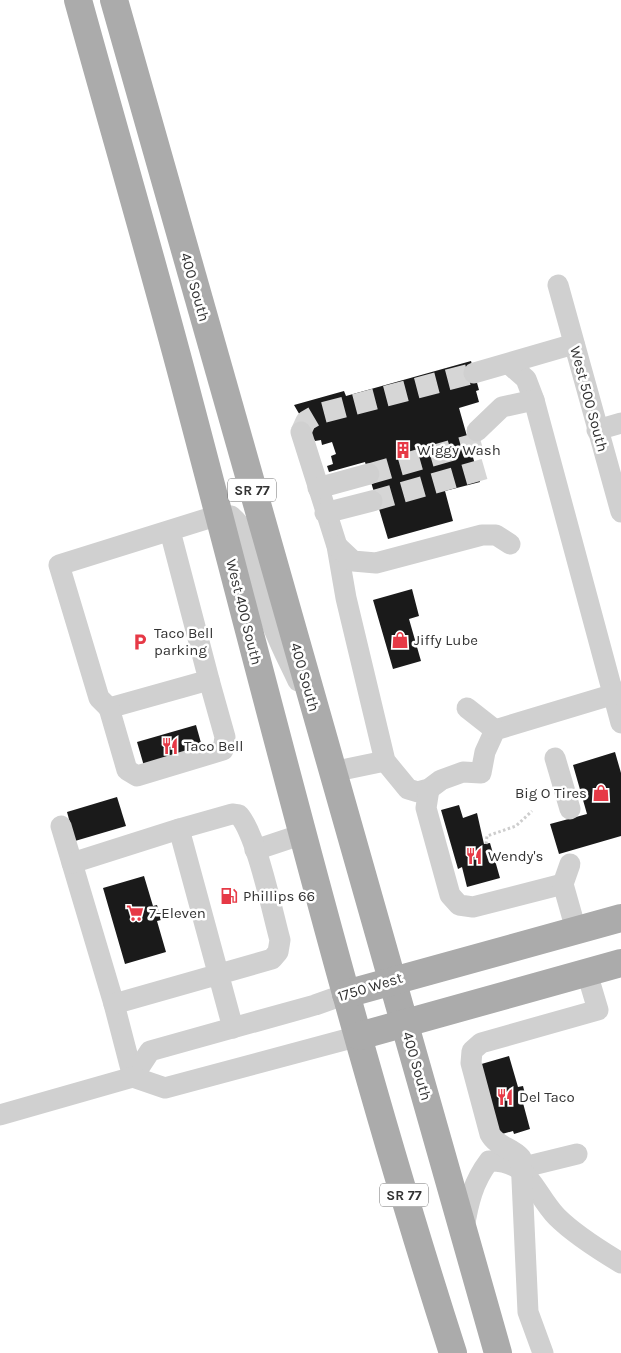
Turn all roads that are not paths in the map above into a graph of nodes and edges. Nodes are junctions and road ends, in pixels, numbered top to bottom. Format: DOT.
graph roads {
  1 [pos="78,0"];
  2 [pos="114,0"];
  3 [pos="558,285"];
  4 [pos="574,344"];
  5 [pos="509,364"];
  6 [pos="474,373"];
  7 [pos="534,400"];
  8 [pos="621,423"];
  9 [pos="597,430"];
  10 [pos="477,431"];
  11 [pos="301,432"];
  12 [pos="371,487"];
  13 [pos="321,501"];
  14 [pos="621,512"];
  15 [pos="219,515"];
  16 [pos="170,531"];
  17 [pos="510,544"];
  18 [pos="337,546"];
  19 [pos="209,680"];
  20 [pos="617,693"];
  21 [pos="108,708"];
  22 [pos="467,708"];
  23 [pos="621,723"];
  24 [pos="495,730"];
  25 [pos="321,734"];
  26 [pos="555,758"];
  27 [pos="385,761"];
  28 [pos="332,772"];
  29 [pos="429,789"];
  30 [pos="570,809"];
  31 [pos="61,826"];
  32 [pos="179,829"];
  33 [pos="303,834"];
  34 [pos="255,850"];
  35 [pos="72,863"];
  36 [pos="570,864"];
  37 [pos="563,884"];
  38 [pos="621,918"];
  39 [pos="576,930"];
  40 [pos="621,963"];
  41 [pos="587,973"];
  42 [pos="218,974"];
  43 [pos="392,981"];
  44 [pos="346,994"];
  45 [pos="114,1004"];
  46 [pos="406,1024"];
  47 [pos="233,1028"];
  48 [pos="359,1036"];
  49 [pos="133,1077"];
  50 [pos="0,1115"];
  51 [pos="577,1154"];
  52 [pos="520,1168"];
  53 [pos="464,1231"];
  54 [pos="621,1263"];
  55 [pos="453,1353"];
  56 [pos="498,1353"];
  57 [pos="543,1353"];
  1 -- 15 [label="main road, SR 77"];
  2 -- 25 [label="main road, 400 South / SR 77"];
  3 -- 4 [label="street, West 500 South"];
  4 -- 5 [label="street"];
  4 -- 9 [label="street, West 500 South"];
  5 -- 6 [label="street"];
  5 -- 7 [label="street"];
  7 -- 10 [label="street"];
  7 -- 20 [label="street"];
  8 -- 9 [label="street"];
  9 -- 14 [label="street, West 500 South"];
  11 -- 13 [label="street"];
  12 -- 13 [label="street"];
  13 -- 18 [label="street"];
  15 -- 16 [label="street"];
  15 -- 25 [label="street"];
  15 -- 33 [label="main road, West 400 South / SR 77"];
  16 -- 19 [label="street"];
  16 -- 21 [label="street"];
  17 -- 18 [label="street"];
  18 -- 27 [label="street"];
  19 -- 21 [label="street"];
  19 -- 21 [label="street"];
  20 -- 23 [label="street"];
  20 -- 24 [label="street"];
  22 -- 24 [label="street"];
  24 -- 29 [label="street"];
  25 -- 28 [label="main road, 400 South / SR 77"];
  26 -- 30 [label="street"];
  27 -- 28 [label="street"];
  27 -- 29 [label="street"];
  28 -- 43 [label="main road, 400 South / SR 77"];
  29 -- 37 [label="street"];
  31 -- 35 [label="street"];
  32 -- 34 [label="street"];
  32 -- 35 [label="street"];
  32 -- 42 [label="street"];
  33 -- 34 [label="street"];
  33 -- 44 [label="main road, SR 77"];
  34 -- 42 [label="street"];
  35 -- 45 [label="street"];
  36 -- 37 [label="street"];
  37 -- 39 [label="street"];
  38 -- 39 [label="main road, 1750 West"];
  39 -- 43 [label="main road, 1750 West"];
  40 -- 41 [label="main road"];
  41 -- 46 [label="main road"];
  41 -- 52 [label="street"];
  42 -- 45 [label="street"];
  42 -- 47 [label="street"];
  43 -- 44 [label="main road, 1750 West"];
  43 -- 46 [label="main road, 400 South / SR 77"];
  44 -- 47 [label="street, 1750 West"];
  44 -- 48 [label="main road, SR 77"];
  45 -- 49 [label="street"];
  46 -- 48 [label="main road"];
  46 -- 53 [label="main road, 400 South / SR 77"];
  47 -- 49 [label="street, 1750 West"];
  48 -- 49 [label="street"];
  48 -- 55 [label="main road, SR 77"];
  49 -- 50 [label="street"];
  51 -- 52 [label="street"];
  52 -- 53 [label="street"];
  52 -- 54 [label="street"];
  52 -- 57 [label="street"];
  53 -- 56 [label="main road, 400 South / SR 77"];
}
